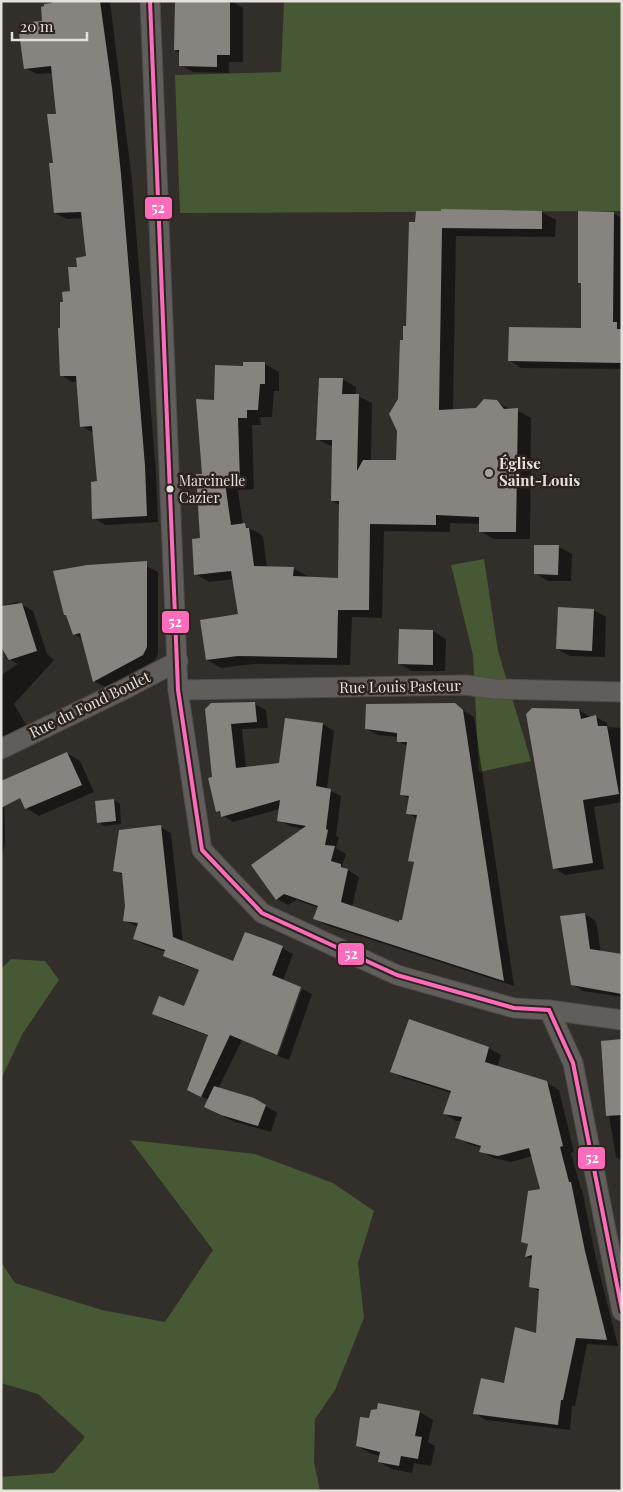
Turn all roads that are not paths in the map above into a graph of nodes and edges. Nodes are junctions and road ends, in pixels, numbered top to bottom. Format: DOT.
graph roads {
  1 [pos="150,1"];
  2 [pos="178,661"];
  3 [pos="178,690"];
  4 [pos="622,692"];
  5 [pos="1,749"];
  6 [pos="549,1010"];
  7 [pos="622,1020"];
  8 [pos="622,1311"];
  1 -- 2 [label="street"];
  2 -- 3 [label="street"];
  2 -- 5 [label="street, Rue du Fond Boulet"];
  3 -- 4 [label="street, Rue Louis Pasteur"];
  3 -- 6 [label="street"];
  6 -- 7 [label="street"];
  6 -- 8 [label="street"];
}
